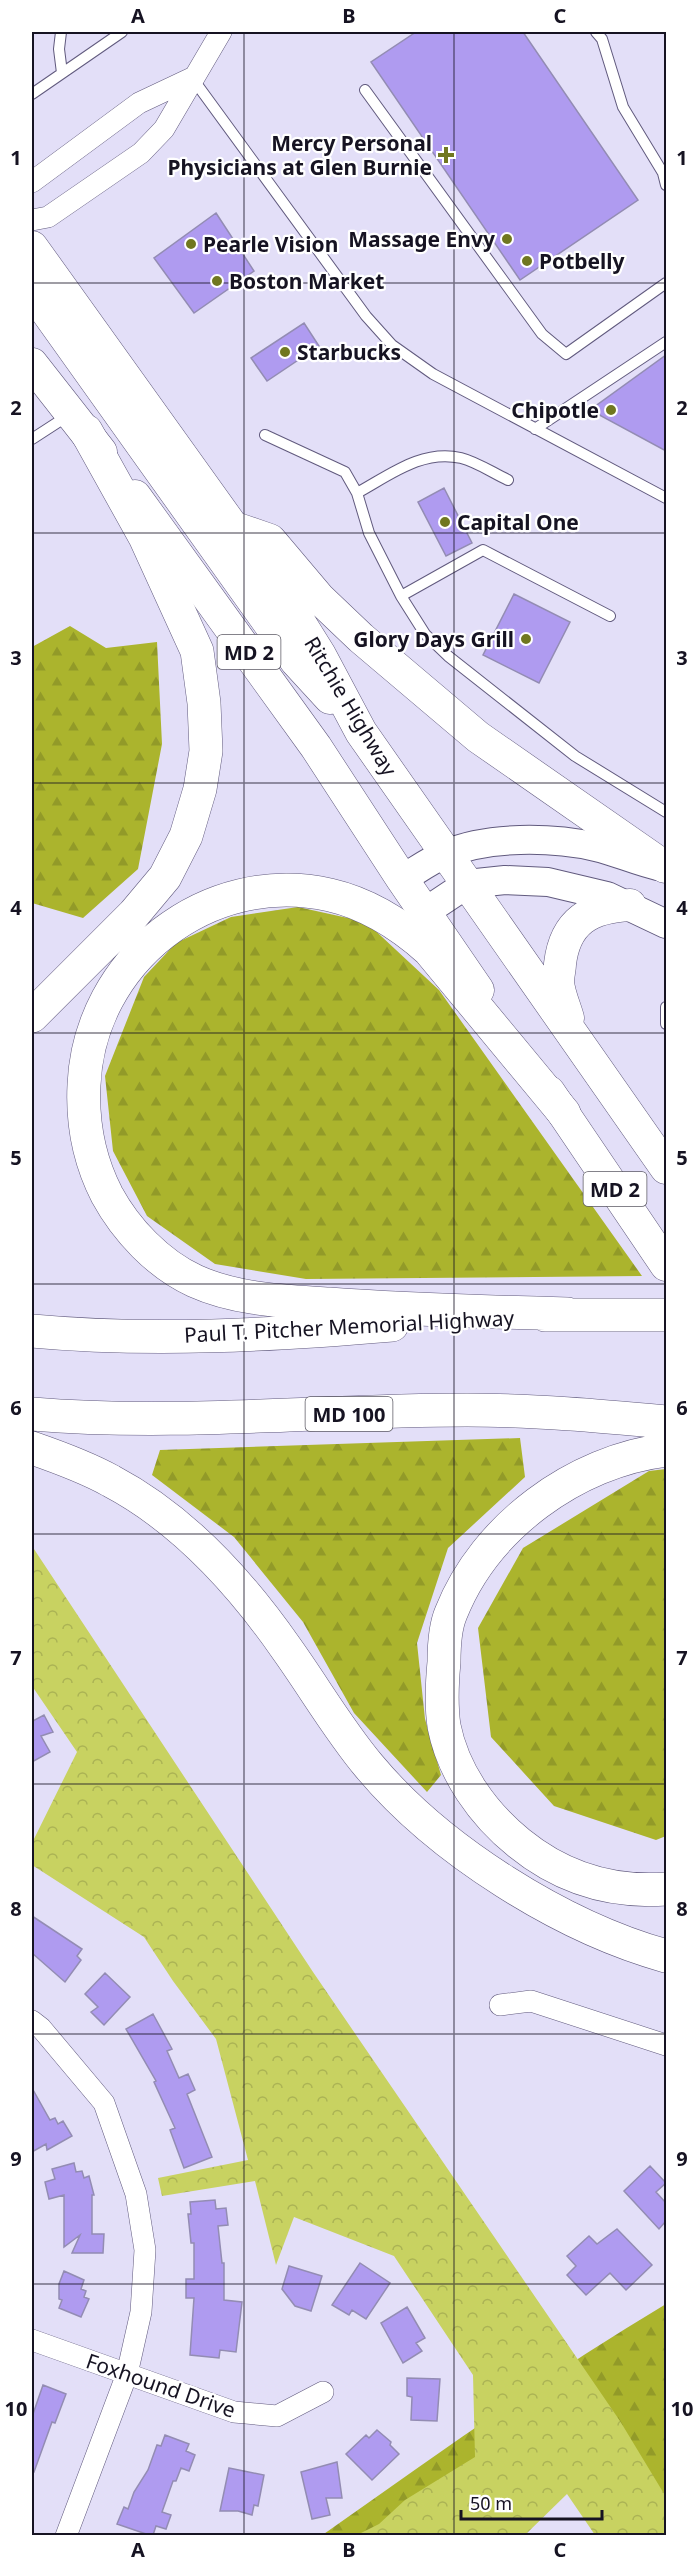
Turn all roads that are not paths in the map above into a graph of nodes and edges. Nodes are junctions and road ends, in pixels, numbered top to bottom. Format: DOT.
graph roads {
  1 [pos="61,32"];
  2 [pos="122,32"];
  3 [pos="221,32"];
  4 [pos="596,32"];
  5 [pos="62,73"];
  6 [pos="192,78"];
  7 [pos="365,90"];
  8 [pos="32,94"];
  9 [pos="32,182"];
  10 [pos="666,185"];
  11 [pos="32,220"];
  12 [pos="32,247"];
  13 [pos="666,283"];
  14 [pos="32,291"];
  15 [pos="666,342"];
  16 [pos="32,363"];
  17 [pos="79,423"];
  18 [pos="536,429"];
  19 [pos="265,435"];
  20 [pos="32,439"];
  21 [pos="508,480"];
  22 [pos="357,493"];
  23 [pos="666,498"];
  24 [pos="232,527"];
  25 [pos="401,596"];
  26 [pos="610,616"];
  27 [pos="362,732"];
  28 [pos="666,812"];
  29 [pos="446,854"];
  30 [pos="666,868"];
  31 [pos="402,879"];
  32 [pos="467,884"];
  33 [pos="630,905"];
  34 [pos="425,912"];
  35 [pos="666,924"];
  36 [pos="666,1007"];
  37 [pos="32,1016"];
  38 [pos="666,1024"];
  39 [pos="573,1036"];
  40 [pos="564,1113"];
  41 [pos="666,1168"];
  42 [pos="666,1265"];
  43 [pos="568,1314"];
  44 [pos="666,1315"];
  45 [pos="32,1331"];
  46 [pos="32,1414"];
  47 [pos="666,1422"];
  48 [pos="32,1448"];
  49 [pos="666,1450"];
  50 [pos="666,1888"];
  51 [pos="666,1956"];
  52 [pos="500,2005"];
  53 [pos="32,2021"];
  54 [pos="666,2045"];
  55 [pos="32,2340"];
  56 [pos="127,2374"];
  57 [pos="323,2392"];
  58 [pos="66,2535"];
  1 -- 5 [label="lane"];
  2 -- 5 [label="lane"];
  3 -- 6 [label="street"];
  4 -- 10 [label="lane"];
  5 -- 8 [label="lane"];
  6 -- 9 [label="street"];
  6 -- 11 [label="street"];
  6 -- 18 [label="lane"];
  7 -- 13 [label="lane"];
  12 -- 24 [label="main road, Ritchie Highway / MD 2"];
  14 -- 27 [label="main road"];
  15 -- 18 [label="lane"];
  16 -- 17 [label="main road, MD 2"];
  17 -- 20 [label="lane"];
  17 -- 31 [label="main road, MD 2"];
  17 -- 37 [label="highway"];
  18 -- 23 [label="lane"];
  19 -- 22 [label="lane"];
  21 -- 22 [label="lane"];
  22 -- 25 [label="lane"];
  24 -- 27 [label="main road, Ritchie Highway / MD 2"];
  24 -- 30 [label="main road"];
  25 -- 26 [label="lane"];
  25 -- 28 [label="lane"];
  27 -- 29 [label="main road, Ritchie Highway / MD 2"];
  29 -- 30 [label="main road"];
  29 -- 31 [label="main road"];
  29 -- 32 [label="main road, Ritchie Highway / MD 2"];
  31 -- 34 [label="main road, MD 2"];
  32 -- 33 [label="main road"];
  32 -- 34 [label="main road"];
  32 -- 39 [label="main road, Ritchie Highway / MD 2"];
  33 -- 35 [label="main road"];
  33 -- 39 [label="main road"];
  34 -- 40 [label="main road, MD 2"];
  36 -- 38 [label="lane"];
  39 -- 41 [label="main road, Ritchie Highway / MD 2"];
  40 -- 42 [label="main road, MD 2"];
  40 -- 43 [label="highway"];
  43 -- 44 [label="highway, Paul T. Pitcher Memorial Highway"];
  43 -- 45 [label="highway, Paul T. Pitcher Memorial Highway"];
  46 -- 47 [label="highway, MD 100"];
  48 -- 51 [label="highway"];
  49 -- 50 [label="highway"];
  52 -- 54 [label="street"];
  53 -- 56 [label="street"];
  55 -- 56 [label="street, Foxhound Drive"];
  56 -- 57 [label="street, Foxhound Drive"];
  56 -- 58 [label="street"];
}
